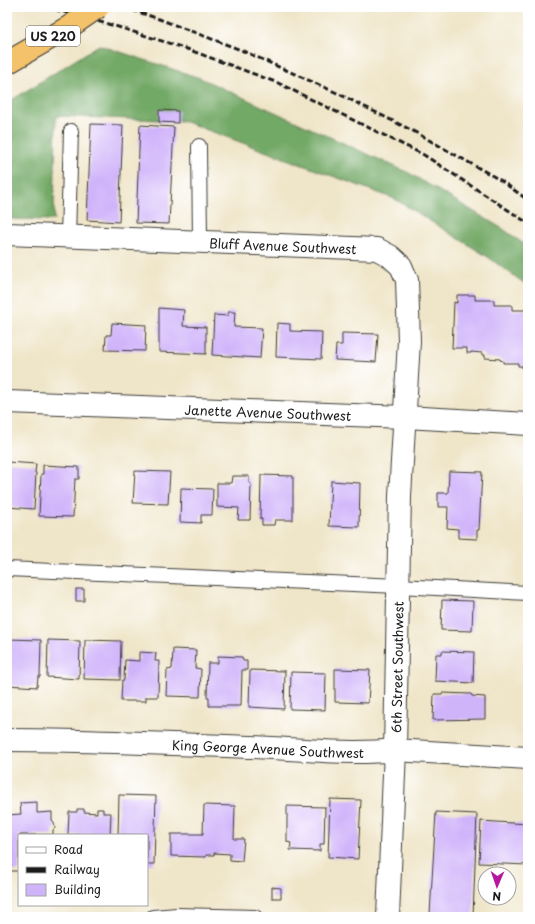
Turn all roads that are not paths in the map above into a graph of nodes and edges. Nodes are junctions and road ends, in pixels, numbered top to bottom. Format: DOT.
graph roads {
  1 [pos="98,7"];
  2 [pos="7,63"];
  3 [pos="71,130"];
  4 [pos="199,146"];
  5 [pos="7,234"];
  6 [pos="68,237"];
  7 [pos="200,242"];
  8 [pos="7,402"];
  9 [pos="405,417"];
  10 [pos="528,424"];
  11 [pos="7,569"];
  12 [pos="399,586"];
  13 [pos="528,593"];
  14 [pos="7,740"];
  15 [pos="395,750"];
  16 [pos="528,758"];
  17 [pos="153,917"];
  18 [pos="255,917"];
  19 [pos="388,917"];
  1 -- 2 [label="highway, US 220, bridge"];
  3 -- 6 [label="lane"];
  4 -- 7 [label="lane"];
  5 -- 6 [label="street, Bluff Avenue Southwest"];
  6 -- 7 [label="street, Bluff Avenue Southwest"];
  7 -- 9 [label="street, Bluff Avenue Southwest"];
  8 -- 9 [label="street, Janette Avenue Southwest"];
  9 -- 10 [label="street, Janette Avenue Southwest"];
  9 -- 12 [label="street, 6th Street Southwest"];
  11 -- 12 [label="lane"];
  12 -- 13 [label="lane"];
  12 -- 15 [label="street, 6th Street Southwest"];
  14 -- 15 [label="street, King George Avenue Southwest"];
  15 -- 16 [label="street, King George Avenue Southwest"];
  15 -- 19 [label="street, 6th Street Southwest"];
  17 -- 18 [label="lane"];
}
